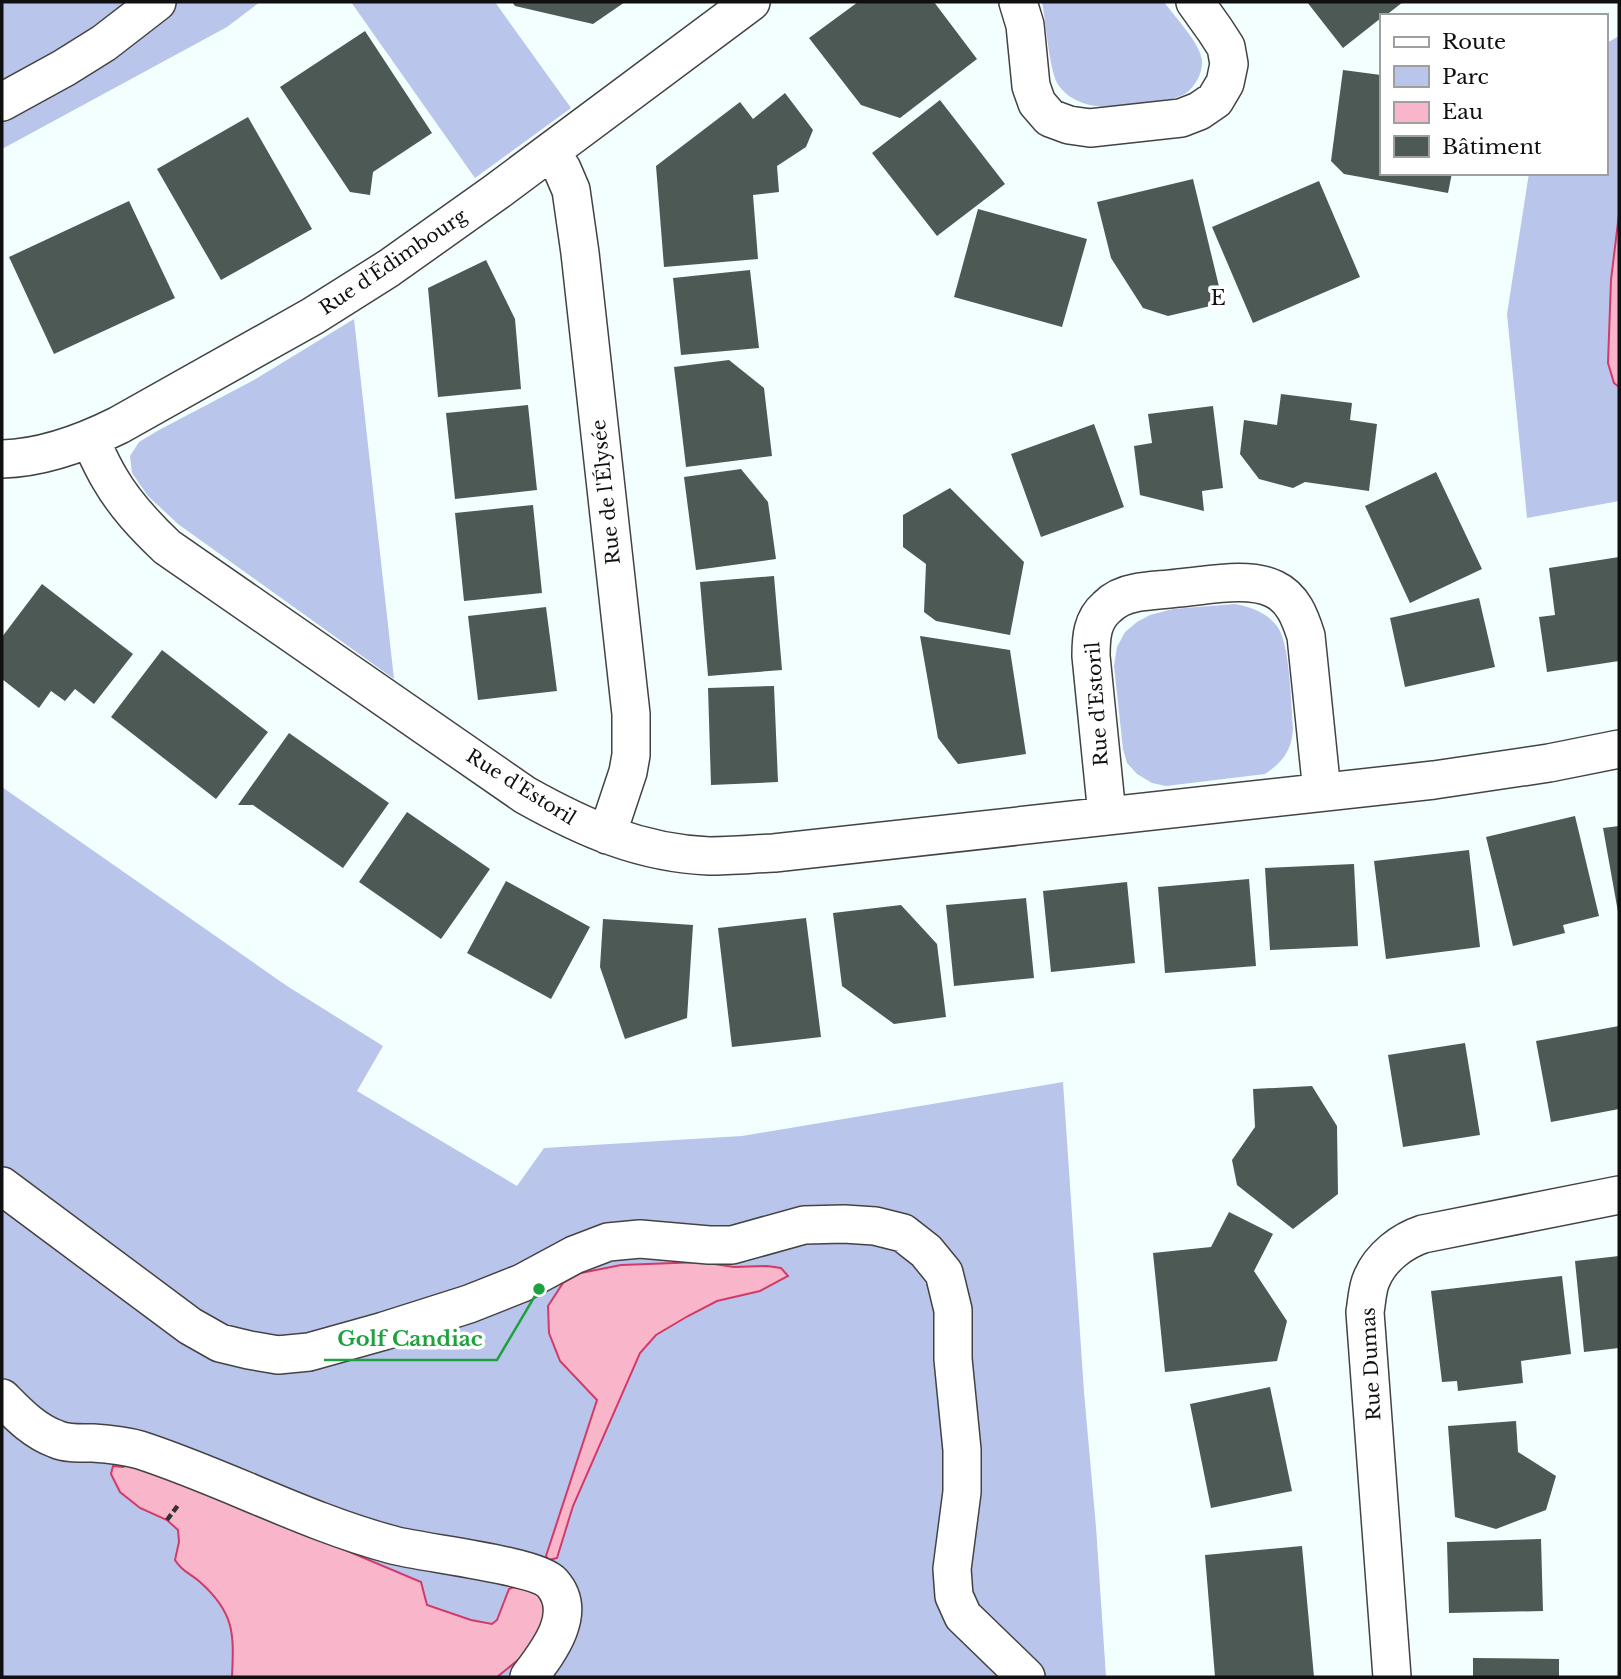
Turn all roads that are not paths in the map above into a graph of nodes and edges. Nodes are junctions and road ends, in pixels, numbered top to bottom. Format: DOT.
graph roads {
  1 [pos="157,2"];
  2 [pos="751,2"];
  3 [pos="1018,2"];
  4 [pos="1195,2"];
  5 [pos="2,102"];
  6 [pos="550,152"];
  7 [pos="90,439"];
  8 [pos="2,459"];
  9 [pos="1619,749"];
  10 [pos="1322,792"];
  11 [pos="1107,815"];
  12 [pos="607,835"];
  13 [pos="2,1186"];
  14 [pos="1619,1195"];
  15 [pos="2,1398"];
  16 [pos="529,1677"];
  17 [pos="1026,1677"];
  18 [pos="1392,1677"];
  1 -- 5 [label="street"];
  2 -- 6 [label="street, Rue d'Édimbourg"];
  3 -- 4 [label="street"];
  6 -- 7 [label="street, Rue d'Édimbourg"];
  6 -- 12 [label="street, Rue de l'Élysée"];
  7 -- 8 [label="street, Rue d'Édimbourg"];
  7 -- 12 [label="street, Rue d'Estoril"];
  9 -- 10 [label="street, Rue d'Estoril"];
  10 -- 11 [label="street, Rue d'Estoril"];
  10 -- 11 [label="street, Rue d'Estoril"];
  11 -- 12 [label="street, Rue d'Estoril"];
  13 -- 17 [label="street"];
  14 -- 18 [label="street, Rue Dumas"];
  15 -- 16 [label="street"];
}
